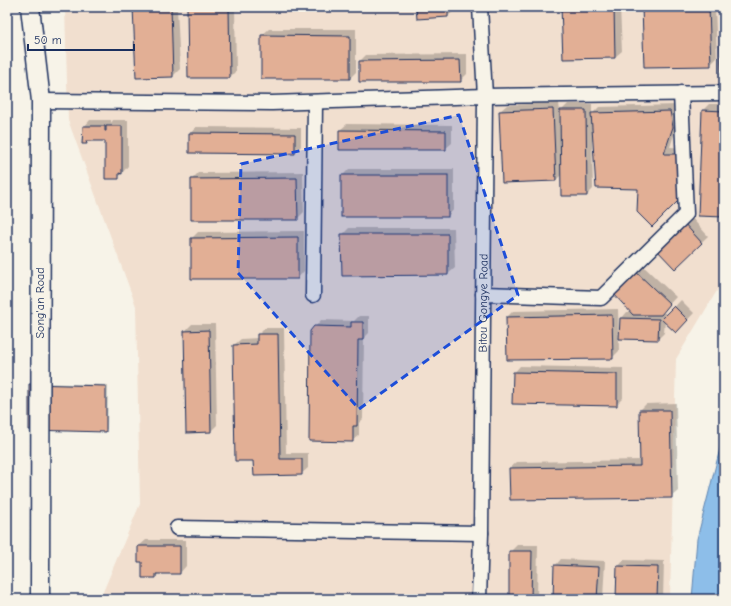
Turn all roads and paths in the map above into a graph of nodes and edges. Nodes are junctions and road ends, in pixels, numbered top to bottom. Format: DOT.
graph roads {
  1 [pos="30,7"];
  2 [pos="480,7"];
  3 [pos="724,93"];
  4 [pos="681,94"];
  5 [pos="486,96"];
  6 [pos="41,100"];
  7 [pos="315,102"];
  8 [pos="483,294"];
  9 [pos="313,295"];
  10 [pos="177,528"];
  11 [pos="481,533"];
  12 [pos="40,599"];
  13 [pos="479,599"];
  1 -- 6 [label="main road, Song'an Road"];
  2 -- 5 [label="street, Bitou Gongye Road"];
  3 -- 4 [label="street"];
  4 -- 5 [label="street"];
  4 -- 8 [label="street"];
  5 -- 7 [label="street"];
  5 -- 8 [label="street, Bitou Gongye Road"];
  6 -- 7 [label="street"];
  6 -- 12 [label="main road, Song'an Road"];
  7 -- 9 [label="street"];
  8 -- 11 [label="street, Bitou Gongye Road"];
  10 -- 11 [label="street"];
  11 -- 13 [label="street, Bitou Gongye Road"];
}
